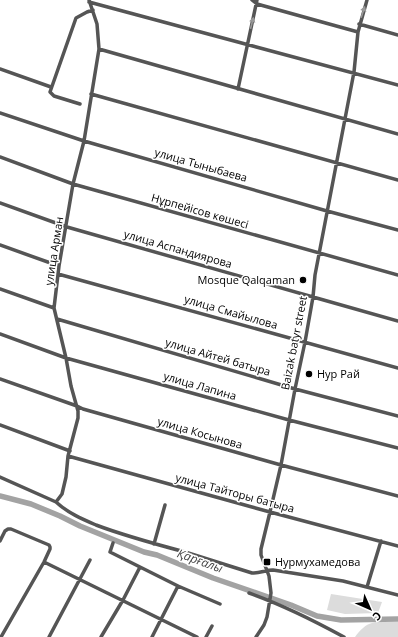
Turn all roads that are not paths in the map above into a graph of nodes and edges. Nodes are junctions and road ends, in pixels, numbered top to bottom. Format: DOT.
graph roads {
  1 [pos="252,0"];
  2 [pos="367,0"];
  3 [pos="89,1"];
  4 [pos="257,2"];
  5 [pos="93,10"];
  6 [pos="360,24"];
  7 [pos="358,32"];
  8 [pos="398,35"];
  9 [pos="247,44"];
  10 [pos="99,49"];
  11 [pos="0,69"];
  12 [pos="354,72"];
  13 [pos="398,85"];
  14 [pos="51,87"];
  15 [pos="238,89"];
  16 [pos="91,94"];
  17 [pos="80,104"];
  18 [pos="0,113"];
  19 [pos="344,119"];
  20 [pos="398,134"];
  21 [pos="84,141"];
  22 [pos="0,157"];
  23 [pos="337,163"];
  24 [pos="398,180"];
  25 [pos="73,184"];
  26 [pos="0,203"];
  27 [pos="327,211"];
  28 [pos="67,227"];
  29 [pos="398,230"];
  30 [pos="0,245"];
  31 [pos="319,253"];
  32 [pos="59,266"];
  33 [pos="58,274"];
  34 [pos="398,275"];
  35 [pos="0,289"];
  36 [pos="312,297"];
  37 [pos="54,308"];
  38 [pos="57,320"];
  39 [pos="398,321"];
  40 [pos="0,334"];
  41 [pos="305,342"];
  42 [pos="66,358"];
  43 [pos="398,368"];
  44 [pos="0,379"];
  45 [pos="295,389"];
  46 [pos="77,406"];
  47 [pos="398,416"];
  48 [pos="289,420"];
  49 [pos="0,425"];
  50 [pos="398,448"];
  51 [pos="70,451"];
  52 [pos="68,456"];
  53 [pos="281,465"];
  54 [pos="0,477"];
  55 [pos="398,496"];
  56 [pos="56,502"];
  57 [pos="165,505"];
  58 [pos="270,512"];
  59 [pos="1,538"];
  60 [pos="381,541"];
  61 [pos="113,543"];
  62 [pos="154,544"];
  63 [pos="398,546"];
  64 [pos="90,560"];
  65 [pos="44,562"];
  66 [pos="140,567"];
  67 [pos="267,570"];
  68 [pos="80,580"];
  69 [pos="178,586"];
  70 [pos="366,587"];
  71 [pos="249,593"];
  72 [pos="398,595"];
  73 [pos="123,600"];
  74 [pos="269,600"];
  75 [pos="220,604"];
  76 [pos="162,619"];
  77 [pos="212,626"];
  78 [pos="1,637"];
  79 [pos="49,637"];
  80 [pos="101,637"];
  81 [pos="152,637"];
  82 [pos="197,637"];
  83 [pos="206,637"];
  84 [pos="256,637"];
  85 [pos="344,637"];
  1 -- 4 [label="street"];
  6 -- 2 [label="street, Baizak batyr street, one-way"];
  3 -- 5 [label="street, улица Арман"];
  3 -- 9 [label="street"];
  4 -- 7 [label="street"];
  9 -- 4 [label="street, one-way"];
  5 -- 10 [label="street, улица Арман"];
  5 -- 14 [label="street"];
  6 -- 7 [label="street, Baizak batyr street"];
  6 -- 8 [label="street"];
  7 -- 12 [label="street, Baizak batyr street"];
  9 -- 12 [label="street"];
  9 -- 15 [label="street"];
  10 -- 15 [label="street"];
  10 -- 16 [label="street, улица Арман"];
  11 -- 14 [label="street"];
  12 -- 13 [label="street"];
  12 -- 19 [label="street, Baizak batyr street"];
  14 -- 17 [label="street"];
  15 -- 19 [label="street"];
  16 -- 21 [label="street, улица Арман"];
  16 -- 23 [label="street"];
  18 -- 21 [label="street, улица Тыныбаева"];
  19 -- 20 [label="street"];
  19 -- 23 [label="street, Baizak batyr street"];
  21 -- 25 [label="street, улица Арман"];
  21 -- 27 [label="street, улица Тыныбаева"];
  22 -- 25 [label="street, Нұрпейісов көшесі"];
  23 -- 24 [label="street"];
  23 -- 27 [label="street, Baizak batyr street"];
  25 -- 28 [label="street, улица Арман"];
  25 -- 31 [label="street, Нұрпейісов көшесі"];
  26 -- 28 [label="street, улица Аспандиярова"];
  27 -- 29 [label="street, улица Тыныбаева"];
  27 -- 31 [label="street, Baizak batyr street"];
  28 -- 32 [label="street, улица Арман"];
  28 -- 36 [label="street, улица Аспандиярова"];
  30 -- 32 [label="street"];
  31 -- 34 [label="street, Нұрпейісов көшесі"];
  31 -- 36 [label="street, Baizak batyr street"];
  32 -- 33 [label="street, улица Арман"];
  33 -- 37 [label="street, улица Арман"];
  33 -- 41 [label="street, улица Смайылова"];
  35 -- 37 [label="street"];
  36 -- 39 [label="street, улица Аспандиярова"];
  36 -- 41 [label="street, Baizak batyr street"];
  37 -- 38 [label="street, улица Арман"];
  38 -- 42 [label="street, улица Арман"];
  38 -- 45 [label="street, улица Айтей батыра"];
  40 -- 42 [label="street, улица Лапина"];
  41 -- 43 [label="street, улица Смайылова"];
  41 -- 45 [label="street, Baizak batyr street"];
  42 -- 46 [label="street, улица Арман"];
  42 -- 48 [label="street, улица Лапина"];
  44 -- 46 [label="street, улица Косынова"];
  45 -- 47 [label="street, улица Айтей батыра"];
  45 -- 48 [label="street, Baizak batyr street"];
  46 -- 51 [label="street, улица Арман"];
  46 -- 53 [label="street, улица Косынова"];
  48 -- 50 [label="street, улица Лапина"];
  48 -- 53 [label="street, Baizak batyr street"];
  49 -- 51 [label="street"];
  51 -- 52 [label="street, улица Арман"];
  52 -- 56 [label="street, улица Арман"];
  52 -- 58 [label="street, улица Тайторы батыра"];
  53 -- 55 [label="street, улица Косынова"];
  53 -- 58 [label="street, Baizak batyr street"];
  54 -- 56 [label="street"];
  56 -- 62 [label="street"];
  57 -- 62 [label="street"];
  58 -- 60 [label="street, улица Тайторы батыра"];
  58 -- 67 [label="street, Baizak batyr street"];
  59 -- 65 [label="street"];
  60 -- 63 [label="street, улица Тайторы батыра"];
  60 -- 70 [label="street"];
  61 -- 66 [label="street"];
  62 -- 67 [label="street"];
  64 -- 68 [label="street"];
  65 -- 68 [label="street"];
  65 -- 78 [label="street"];
  66 -- 69 [label="street"];
  66 -- 73 [label="street"];
  67 -- 70 [label="street"];
  67 -- 74 [label="street, Baizak batyr street"];
  68 -- 73 [label="street"];
  68 -- 79 [label="street"];
  69 -- 75 [label="street"];
  69 -- 76 [label="street"];
  70 -- 72 [label="street"];
  71 -- 74 [label="street"];
  73 -- 76 [label="street"];
  73 -- 80 [label="street"];
  74 -- 84 [label="street"];
  74 -- 85 [label="street"];
  76 -- 81 [label="street"];
  76 -- 82 [label="street"];
  77 -- 83 [label="street"];
}
